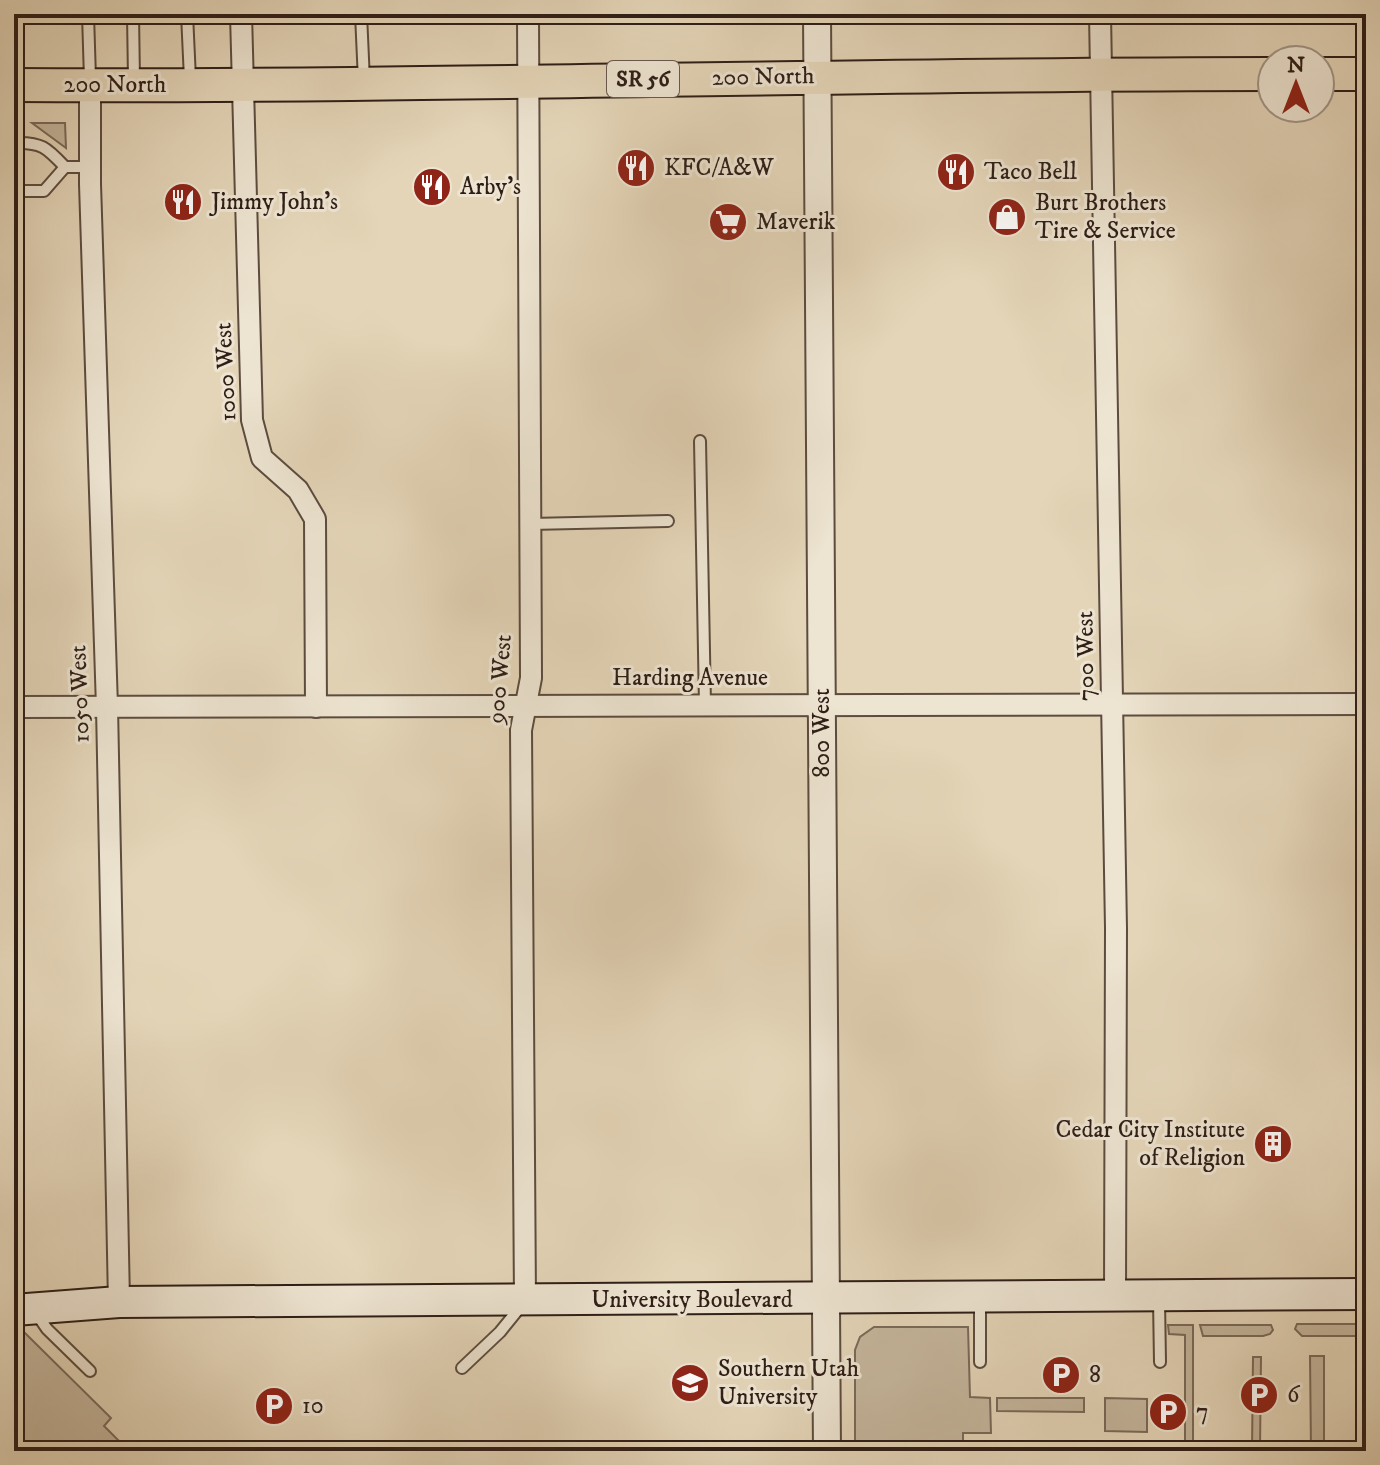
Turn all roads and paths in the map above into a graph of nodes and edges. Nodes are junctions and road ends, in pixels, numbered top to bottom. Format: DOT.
graph roads {
  1 [pos="88,14"];
  2 [pos="133,14"];
  3 [pos="187,14"];
  4 [pos="241,14"];
  5 [pos="361,14"];
  6 [pos="528,14"];
  7 [pos="817,14"];
  8 [pos="1100,14"];
  9 [pos="1100,74"];
  10 [pos="1256,74"];
  11 [pos="1336,74"];
  12 [pos="1366,74"];
  13 [pos="817,76"];
  14 [pos="528,80"];
  15 [pos="364,83"];
  16 [pos="14,85"];
  17 [pos="90,85"];
  18 [pos="134,85"];
  19 [pos="190,85"];
  20 [pos="242,85"];
  21 [pos="14,143"];
  22 [pos="65,167"];
  23 [pos="90,167"];
  24 [pos="14,191"];
  25 [pos="700,441"];
  26 [pos="668,521"];
  27 [pos="530,524"];
  28 [pos="1113,703"];
  29 [pos="705,704"];
  30 [pos="822,704"];
  31 [pos="1366,704"];
  32 [pos="525,705"];
  33 [pos="14,707"];
  34 [pos="107,707"];
  35 [pos="316,707"];
  36 [pos="1366,1294"];
  37 [pos="1115,1296"];
  38 [pos="1159,1296"];
  39 [pos="980,1297"];
  40 [pos="826,1299"];
  41 [pos="525,1301"];
  42 [pos="119,1302"];
  43 [pos="20,1308"];
  44 [pos="980,1362"];
  45 [pos="1160,1362"];
  46 [pos="462,1368"];
  47 [pos="90,1371"];
  48 [pos="827,1451"];
  1 -- 17 [label="lane"];
  2 -- 18 [label="lane"];
  3 -- 19 [label="lane"];
  4 -- 20 [label="street, 1000 West"];
  5 -- 15 [label="lane"];
  6 -- 14 [label="street, 900 West"];
  7 -- 13 [label="street, 800 West"];
  8 -- 9 [label="street, 700 West"];
  9 -- 10 [label="main road, 200 North / SR 56"];
  9 -- 13 [label="main road, 200 North / SR 56"];
  9 -- 28 [label="street, 700 West"];
  11 -- 12 [label="main road"];
  13 -- 14 [label="main road, 200 North / SR 56"];
  13 -- 30 [label="street, 800 West"];
  14 -- 15 [label="main road, 200 North / SR 56"];
  14 -- 27 [label="street, 900 West"];
  15 -- 20 [label="main road, 200 North / SR 56"];
  16 -- 17 [label="main road, 200 North / SR 56"];
  16 -- 21 [label="lane"];
  17 -- 18 [label="main road, 200 North / SR 56"];
  17 -- 23 [label="street, 1050 West"];
  18 -- 19 [label="main road, 200 North / SR 56"];
  19 -- 20 [label="main road, 200 North / SR 56"];
  20 -- 35 [label="street, 1000 West"];
  21 -- 22 [label="lane"];
  22 -- 23 [label="lane"];
  22 -- 24 [label="lane"];
  23 -- 34 [label="street, 1050 West"];
  25 -- 29 [label="lane"];
  26 -- 27 [label="lane"];
  27 -- 32 [label="street, 900 West"];
  28 -- 30 [label="street, Harding Avenue"];
  28 -- 31 [label="street, Harding Avenue"];
  28 -- 37 [label="street, 700 West"];
  29 -- 30 [label="street, Harding Avenue"];
  29 -- 32 [label="street, Harding Avenue"];
  30 -- 40 [label="street, 800 West"];
  32 -- 35 [label="street, Harding Avenue"];
  32 -- 41 [label="street, 900 West"];
  33 -- 34 [label="street, Harding Avenue"];
  34 -- 35 [label="street, Harding Avenue"];
  34 -- 42 [label="street, 1050 West"];
  36 -- 38 [label="main road, University Boulevard"];
  37 -- 38 [label="main road, University Boulevard"];
  37 -- 39 [label="main road, University Boulevard"];
  38 -- 45 [label="lane"];
  39 -- 40 [label="main road, University Boulevard"];
  39 -- 44 [label="lane"];
  40 -- 41 [label="main road, University Boulevard"];
  40 -- 48 [label="street, 800 West"];
  41 -- 42 [label="main road, University Boulevard"];
  41 -- 46 [label="lane"];
  42 -- 43 [label="main road, University Boulevard"];
  43 -- 47 [label="lane"];
}
